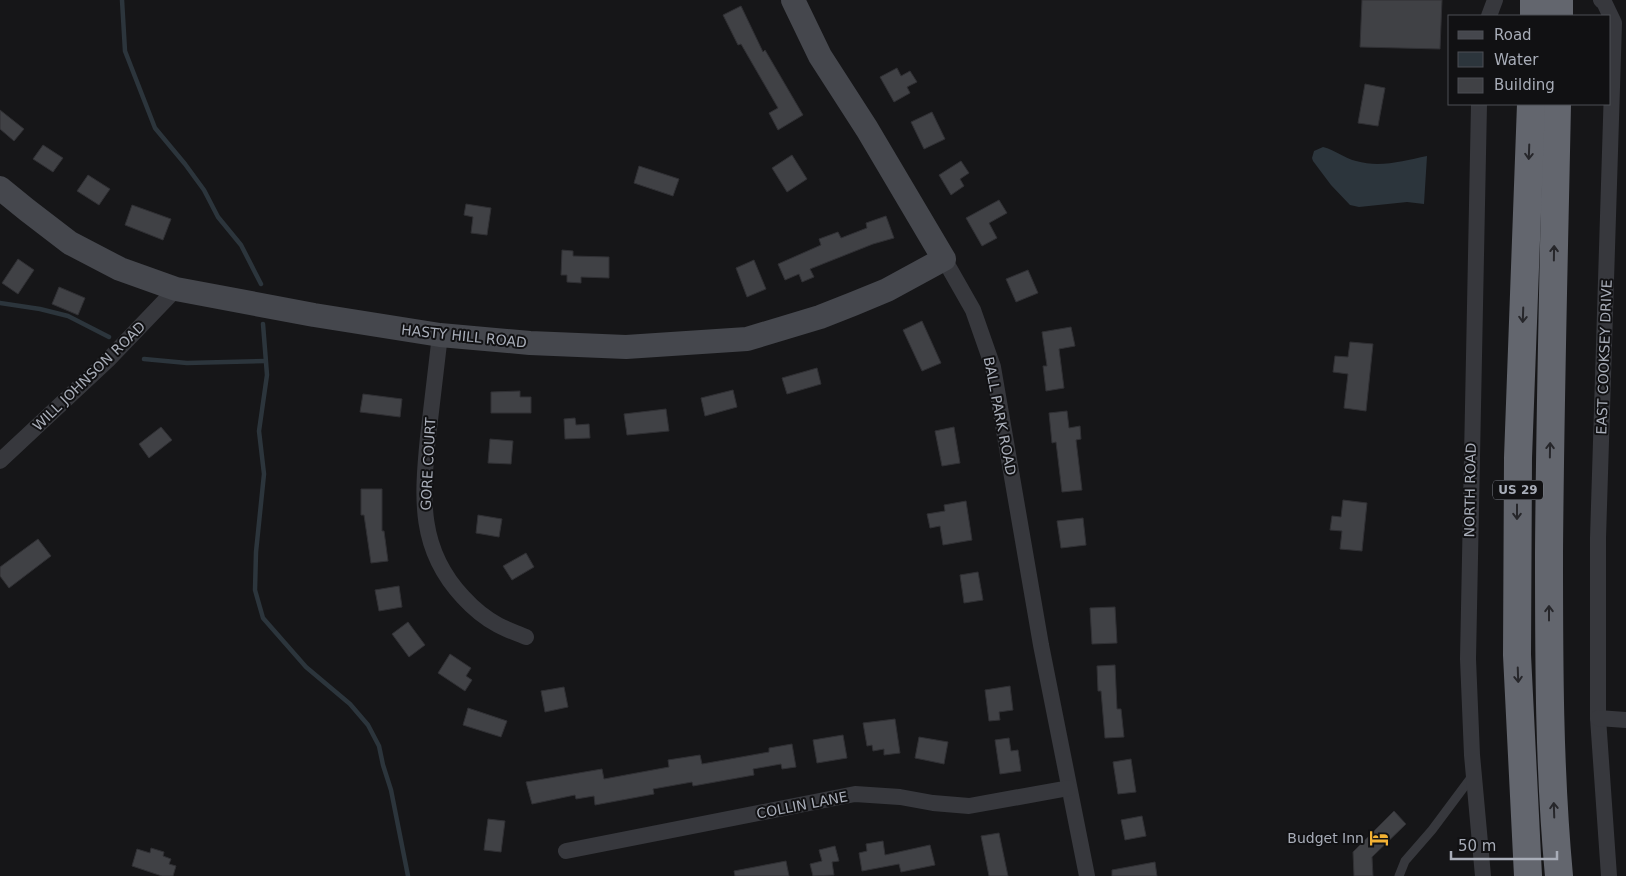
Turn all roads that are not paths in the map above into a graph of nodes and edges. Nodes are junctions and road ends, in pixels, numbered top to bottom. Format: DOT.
graph roads {
  1 [pos="793,0"];
  2 [pos="1495,0"];
  3 [pos="1534,0"];
  4 [pos="1560,0"];
  5 [pos="1601,0"];
  6 [pos="1490,15"];
  7 [pos="1534,15"];
  8 [pos="1559,15"];
  9 [pos="1610,15"];
  10 [pos="1611,16"];
  11 [pos="1479,105"];
  12 [pos="1531,105"];
  13 [pos="1557,105"];
  14 [pos="0,188"];
  15 [pos="944,259"];
  16 [pos="176,289"];
  17 [pos="440,335"];
  18 [pos="0,461"];
  19 [pos="526,637"];
  20 [pos="1598,718"];
  21 [pos="1626,720"];
  22 [pos="1474,775"];
  23 [pos="1070,788"];
  24 [pos="566,851"];
  25 [pos="1087,876"];
  26 [pos="1399,876"];
  27 [pos="1483,876"];
  28 [pos="1528,876"];
  29 [pos="1559,876"];
  30 [pos="1609,876"];
  1 -- 15 [label="street, BALL PARK ROAD"];
  2 -- 6 [label="street"];
  3 -- 7 [label="highway"];
  4 -- 8 [label="highway"];
  5 -- 9 [label="street, EAST COOKSEY DRIVE"];
  10 -- 20 [label="street, EAST COOKSEY DRIVE"];
  11 -- 22 [label="street, NORTH ROAD"];
  12 -- 28 [label="highway, US 29, one-way"];
  29 -- 13 [label="highway, US 29, one-way"];
  14 -- 16 [label="street, HASTY HILL ROAD"];
  15 -- 17 [label="street, HASTY HILL ROAD"];
  15 -- 23 [label="street, BALL PARK ROAD"];
  16 -- 17 [label="street, HASTY HILL ROAD"];
  16 -- 18 [label="street, WILL JOHNSON ROAD"];
  17 -- 19 [label="street, GORE COURT"];
  20 -- 21 [label="street"];
  20 -- 30 [label="street, EAST COOKSEY DRIVE"];
  22 -- 26 [label="lane"];
  22 -- 27 [label="street, NORTH ROAD"];
  23 -- 24 [label="street, COLLIN LANE"];
  23 -- 25 [label="street, BALL PARK ROAD"];
}
